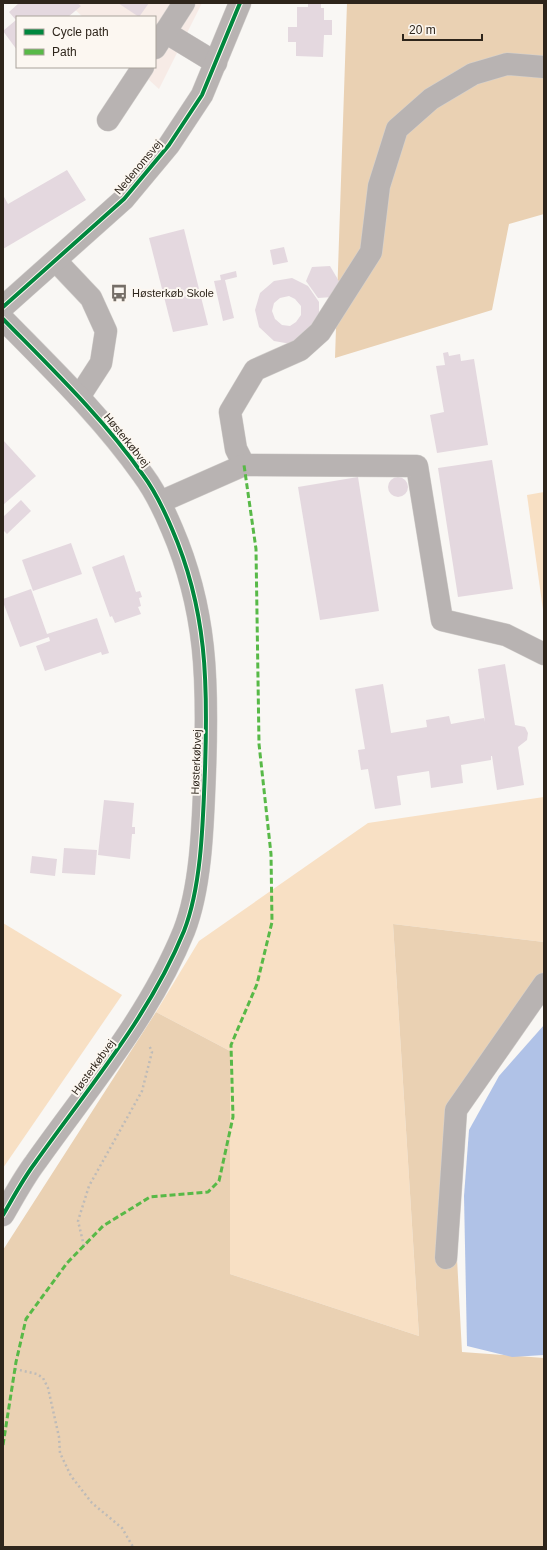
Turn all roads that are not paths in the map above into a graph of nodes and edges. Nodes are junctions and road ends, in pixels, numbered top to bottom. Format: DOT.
graph roads {
  1 [pos="184,3"];
  2 [pos="240,3"];
  3 [pos="160,40"];
  4 [pos="216,63"];
  5 [pos="544,67"];
  6 [pos="142,68"];
  7 [pos="108,120"];
  8 [pos="56,261"];
  9 [pos="3,308"];
  10 [pos="3,319"];
  11 [pos="79,397"];
  12 [pos="244,465"];
  13 [pos="160,502"];
  14 [pos="544,654"];
  15 [pos="544,984"];
  16 [pos="3,1215"];
  17 [pos="446,1258"];
  1 -- 3 [label="street"];
  2 -- 4 [label="street, Nedenomsvej"];
  3 -- 4 [label="street"];
  4 -- 8 [label="street, Nedenomsvej"];
  5 -- 12 [label="street"];
  6 -- 7 [label="street"];
  8 -- 9 [label="street, Nedenomsvej"];
  8 -- 11 [label="street"];
  10 -- 11 [label="street, Høsterkøbvej"];
  11 -- 13 [label="street, Høsterkøbvej"];
  12 -- 13 [label="street"];
  12 -- 14 [label="street"];
  13 -- 16 [label="street, Høsterkøbvej"];
  15 -- 17 [label="street"];
}
